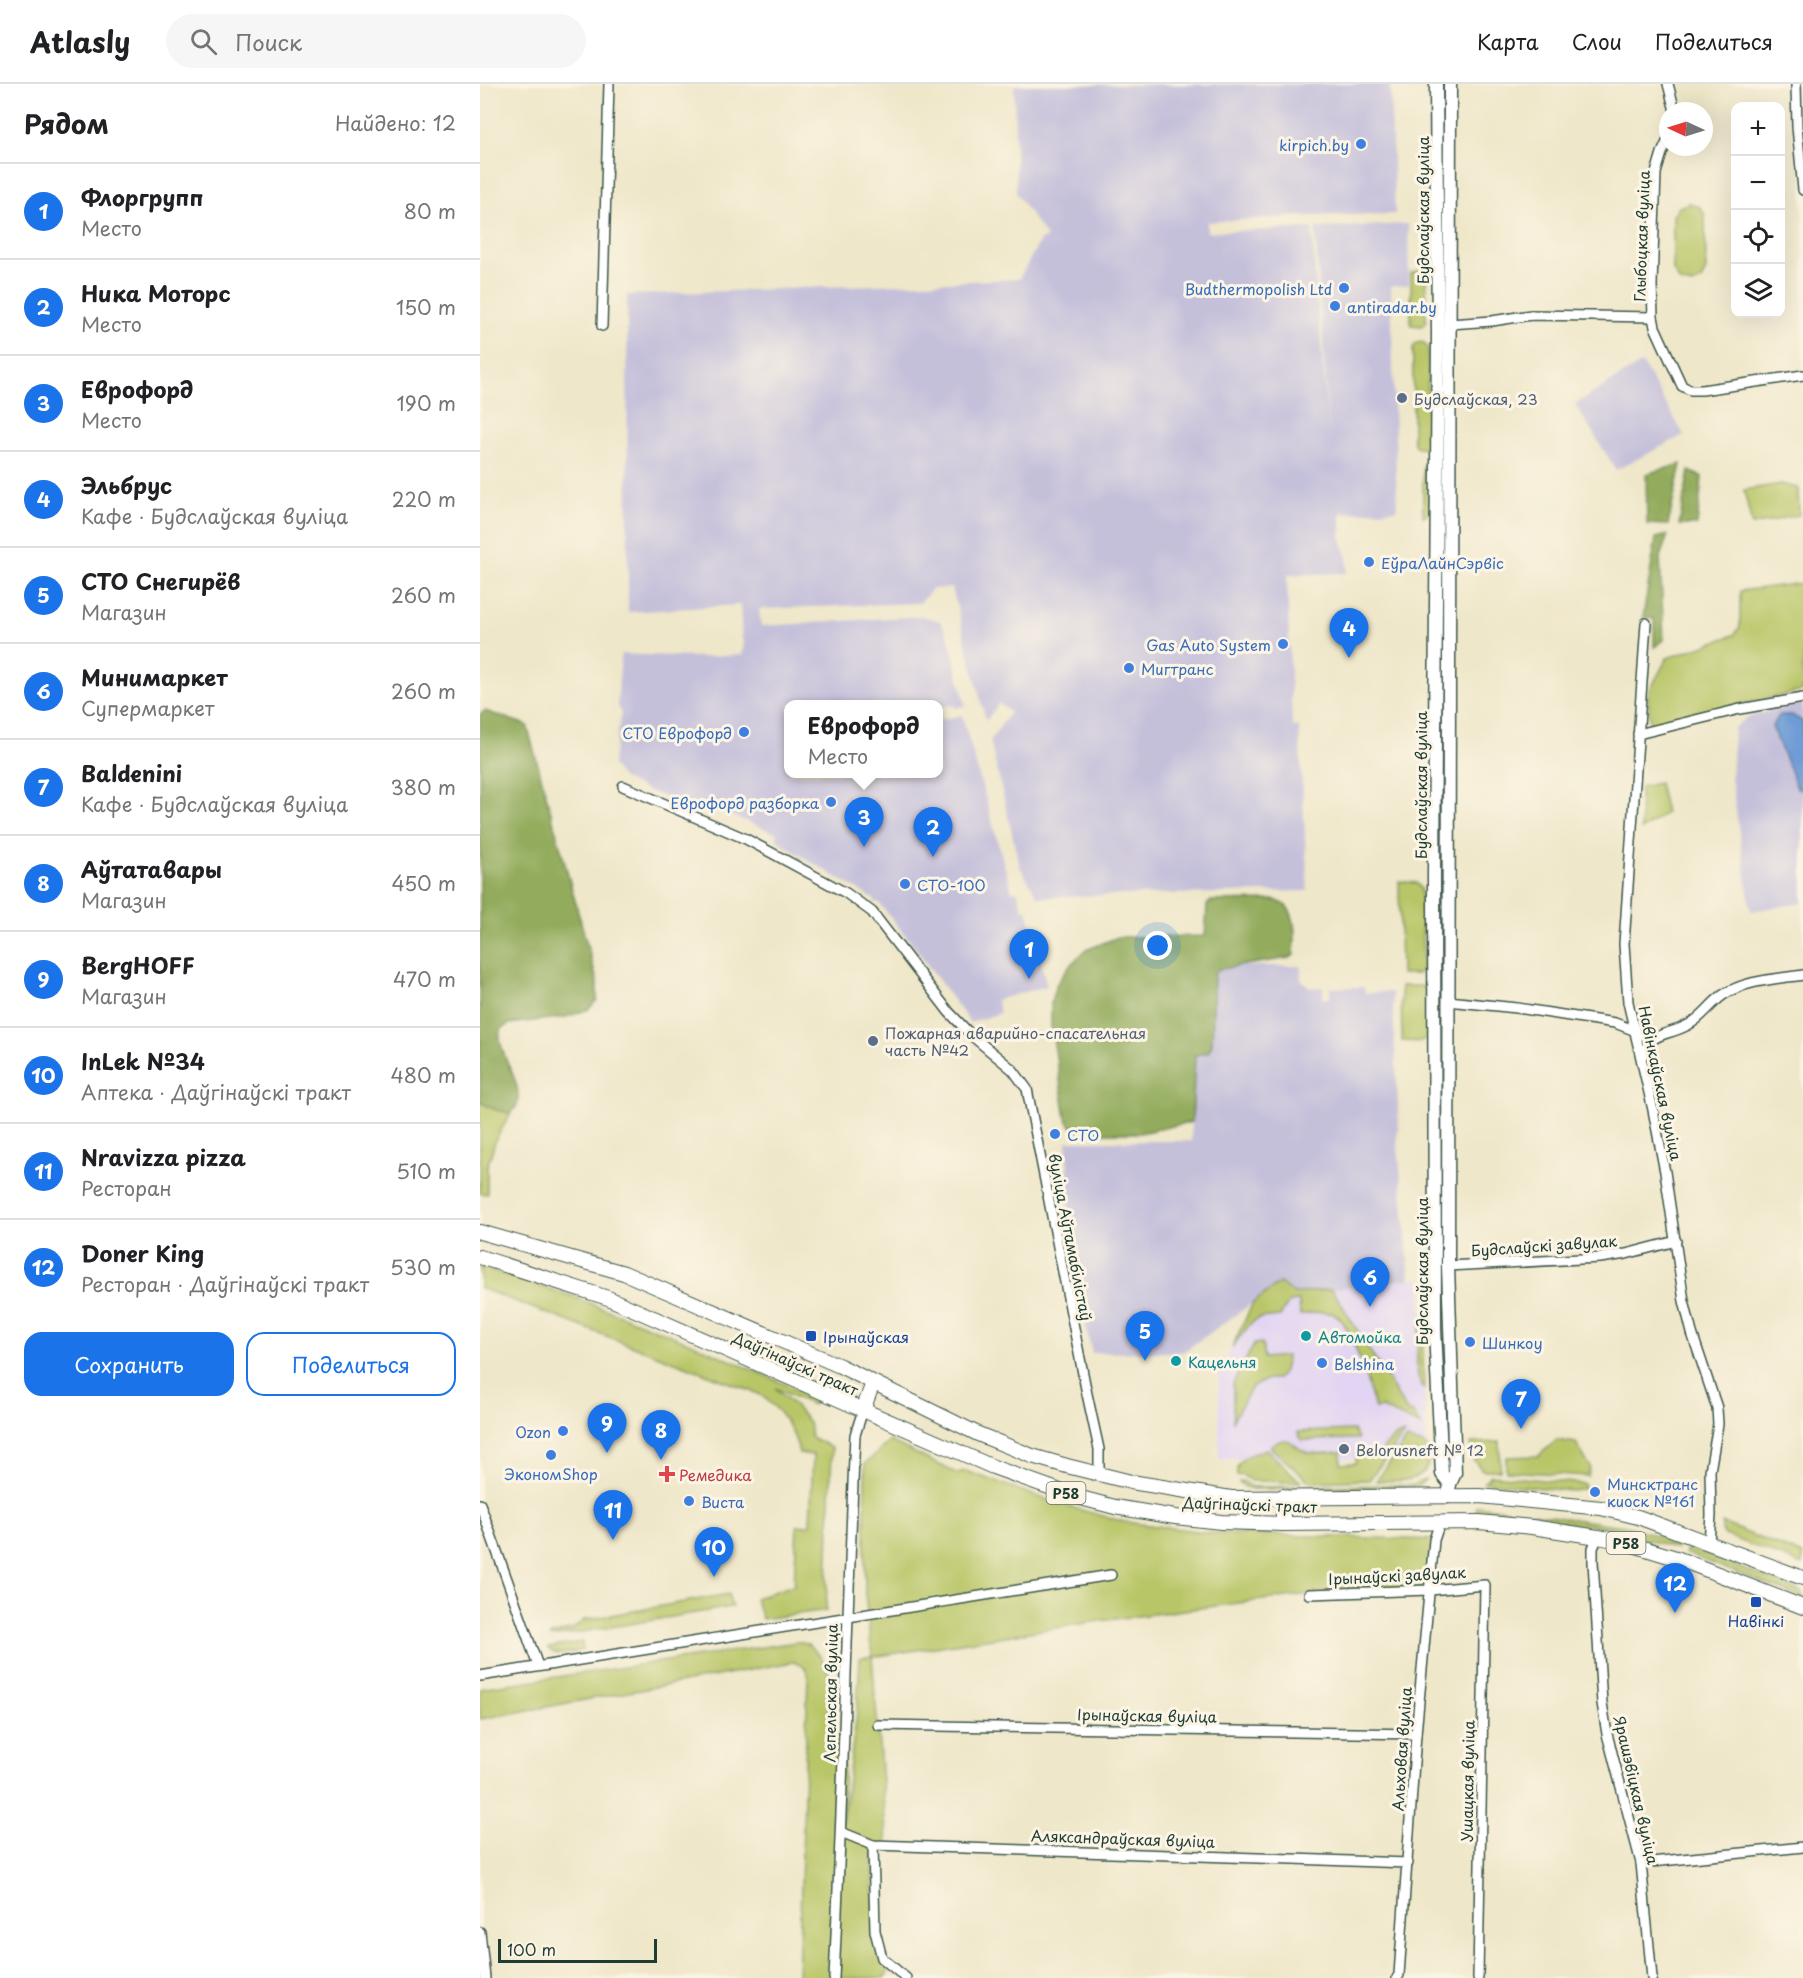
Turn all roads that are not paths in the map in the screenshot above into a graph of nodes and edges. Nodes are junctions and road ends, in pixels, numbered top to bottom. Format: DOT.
graph roads {
  1 [pos="609,84"];
  2 [pos="1436,84"];
  3 [pos="1450,84"];
  4 [pos="1668,84"];
  5 [pos="1796,84"];
  6 [pos="1673,102"];
  7 [pos="1661,156"];
  8 [pos="1803,190"];
  9 [pos="1653,317"];
  10 [pos="1450,324"];
  11 [pos="602,326"];
  12 [pos="1803,375"];
  13 [pos="1646,623"];
  14 [pos="1803,698"];
  15 [pos="1638,734"];
  16 [pos="623,786"];
  17 [pos="1803,975"];
  18 [pos="1448,1001"];
  19 [pos="1628,1002"];
  20 [pos="1615,1023"];
  21 [pos="1634,1030"];
  22 [pos="1654,1038"];
  23 [pos="1642,1057"];
  24 [pos="480,1232"];
  25 [pos="1676,1241"];
  26 [pos="480,1257"];
  27 [pos="1448,1266"];
  28 [pos="873,1383"];
  29 [pos="863,1410"];
  30 [pos="1099,1474"];
  31 [pos="1449,1490"];
  32 [pos="1283,1496"];
  33 [pos="480,1504"];
  34 [pos="1440,1522"];
  35 [pos="1283,1524"];
  36 [pos="1598,1537"];
  37 [pos="1709,1543"];
  38 [pos="1111,1575"];
  39 [pos="1803,1578"];
  40 [pos="1485,1585"];
  41 [pos="1430,1590"];
  42 [pos="1309,1594"];
  43 [pos="1803,1607"];
  44 [pos="847,1617"];
  45 [pos="538,1666"];
  46 [pos="480,1676"];
  47 [pos="878,1725"];
  48 [pos="1416,1734"];
  49 [pos="841,1832"];
  50 [pos="873,1845"];
  51 [pos="1803,1847"];
  52 [pos="1407,1863"];
  53 [pos="1641,1863"];
  54 [pos="480,1932"];
  55 [pos="485,1978"];
  56 [pos="834,1978"];
  57 [pos="906,1978"];
  58 [pos="1397,1978"];
  59 [pos="1478,1978"];
  60 [pos="1652,1978"];
  1 -- 11 [label="street"];
  2 -- 31 [label="main road, Будслаўская вуліца"];
  3 -- 10 [label="main road, Будслаўская вуліца"];
  4 -- 6 [label="street"];
  5 -- 8 [label="street"];
  7 -- 9 [label="street, Глыбоцкая вуліца"];
  9 -- 10 [label="street"];
  9 -- 12 [label="street, Глыбоцкая вуліца"];
  10 -- 18 [label="main road, Будслаўская вуліца"];
  13 -- 15 [label="street, Навінкаўская вуліца"];
  14 -- 15 [label="street"];
  15 -- 19 [label="street, Навінкаўская вуліца"];
  16 -- 30 [label="street, вуліца Аўтамабілістаў"];
  17 -- 22 [label="street"];
  18 -- 20 [label="street"];
  18 -- 27 [label="main road, Будслаўская вуліца"];
  19 -- 20 [label="street"];
  19 -- 21 [label="street, Навінкаўская вуліца"];
  20 -- 21 [label="street"];
  21 -- 22 [label="street"];
  21 -- 23 [label="street, Навінкаўская вуліца"];
  22 -- 23 [label="street"];
  23 -- 25 [label="street, Навінкаўская вуліца"];
  24 -- 28 [label="main road, Даўгінаўскі тракт / Р58"];
  25 -- 27 [label="street, Будслаўскі завулак"];
  25 -- 37 [label="street, Навінкаўская вуліца"];
  26 -- 29 [label="main road, Даўгінаўскі тракт / Р58"];
  27 -- 31 [label="main road, Будслаўская вуліца"];
  28 -- 29 [label="main road"];
  28 -- 30 [label="main road, Даўгінаўскі тракт / Р58"];
  29 -- 35 [label="main road, Даўгінаўскі тракт / Р58"];
  29 -- 44 [label="street, Лепельская вуліца"];
  30 -- 32 [label="main road, Даўгінаўскі тракт / Р58"];
  31 -- 32 [label="main road, Даўгінаўскі тракт / Р58"];
  31 -- 34 [label="main road"];
  31 -- 37 [label="main road, Даўгінаўскі тракт / Р58"];
  32 -- 35 [label="main road"];
  33 -- 45 [label="street"];
  34 -- 35 [label="main road, Даўгінаўскі тракт / Р58"];
  34 -- 36 [label="main road, Даўгінаўскі тракт / Р58"];
  34 -- 41 [label="street, Альховая вуліца"];
  36 -- 43 [label="main road, Даўгінаўскі тракт / Р58"];
  36 -- 53 [label="street, Ярашэвіцкая вуліца"];
  37 -- 39 [label="main road, Даўгінаўскі тракт / Р58"];
  38 -- 44 [label="street"];
  40 -- 41 [label="street, Ірынаўскі завулак"];
  40 -- 59 [label="street, Ушацкая вуліца"];
  41 -- 42 [label="street, Ірынаўскі завулак"];
  41 -- 48 [label="street, Альховая вуліца"];
  44 -- 45 [label="street"];
  44 -- 49 [label="street, Лепельская вуліца"];
  45 -- 46 [label="street"];
  47 -- 48 [label="street, Ірынаўская вуліца"];
  48 -- 52 [label="street, Альховая вуліца"];
  49 -- 50 [label="street, Аляксандраўская вуліца"];
  49 -- 56 [label="street, Лепельская вуліца"];
  50 -- 52 [label="street, Аляксандраўская вуліца"];
  50 -- 57 [label="street"];
  51 -- 53 [label="street"];
  52 -- 58 [label="street, Альховая вуліца"];
  53 -- 60 [label="street, Ярашэвіцкая вуліца"];
  54 -- 55 [label="street"];
}
